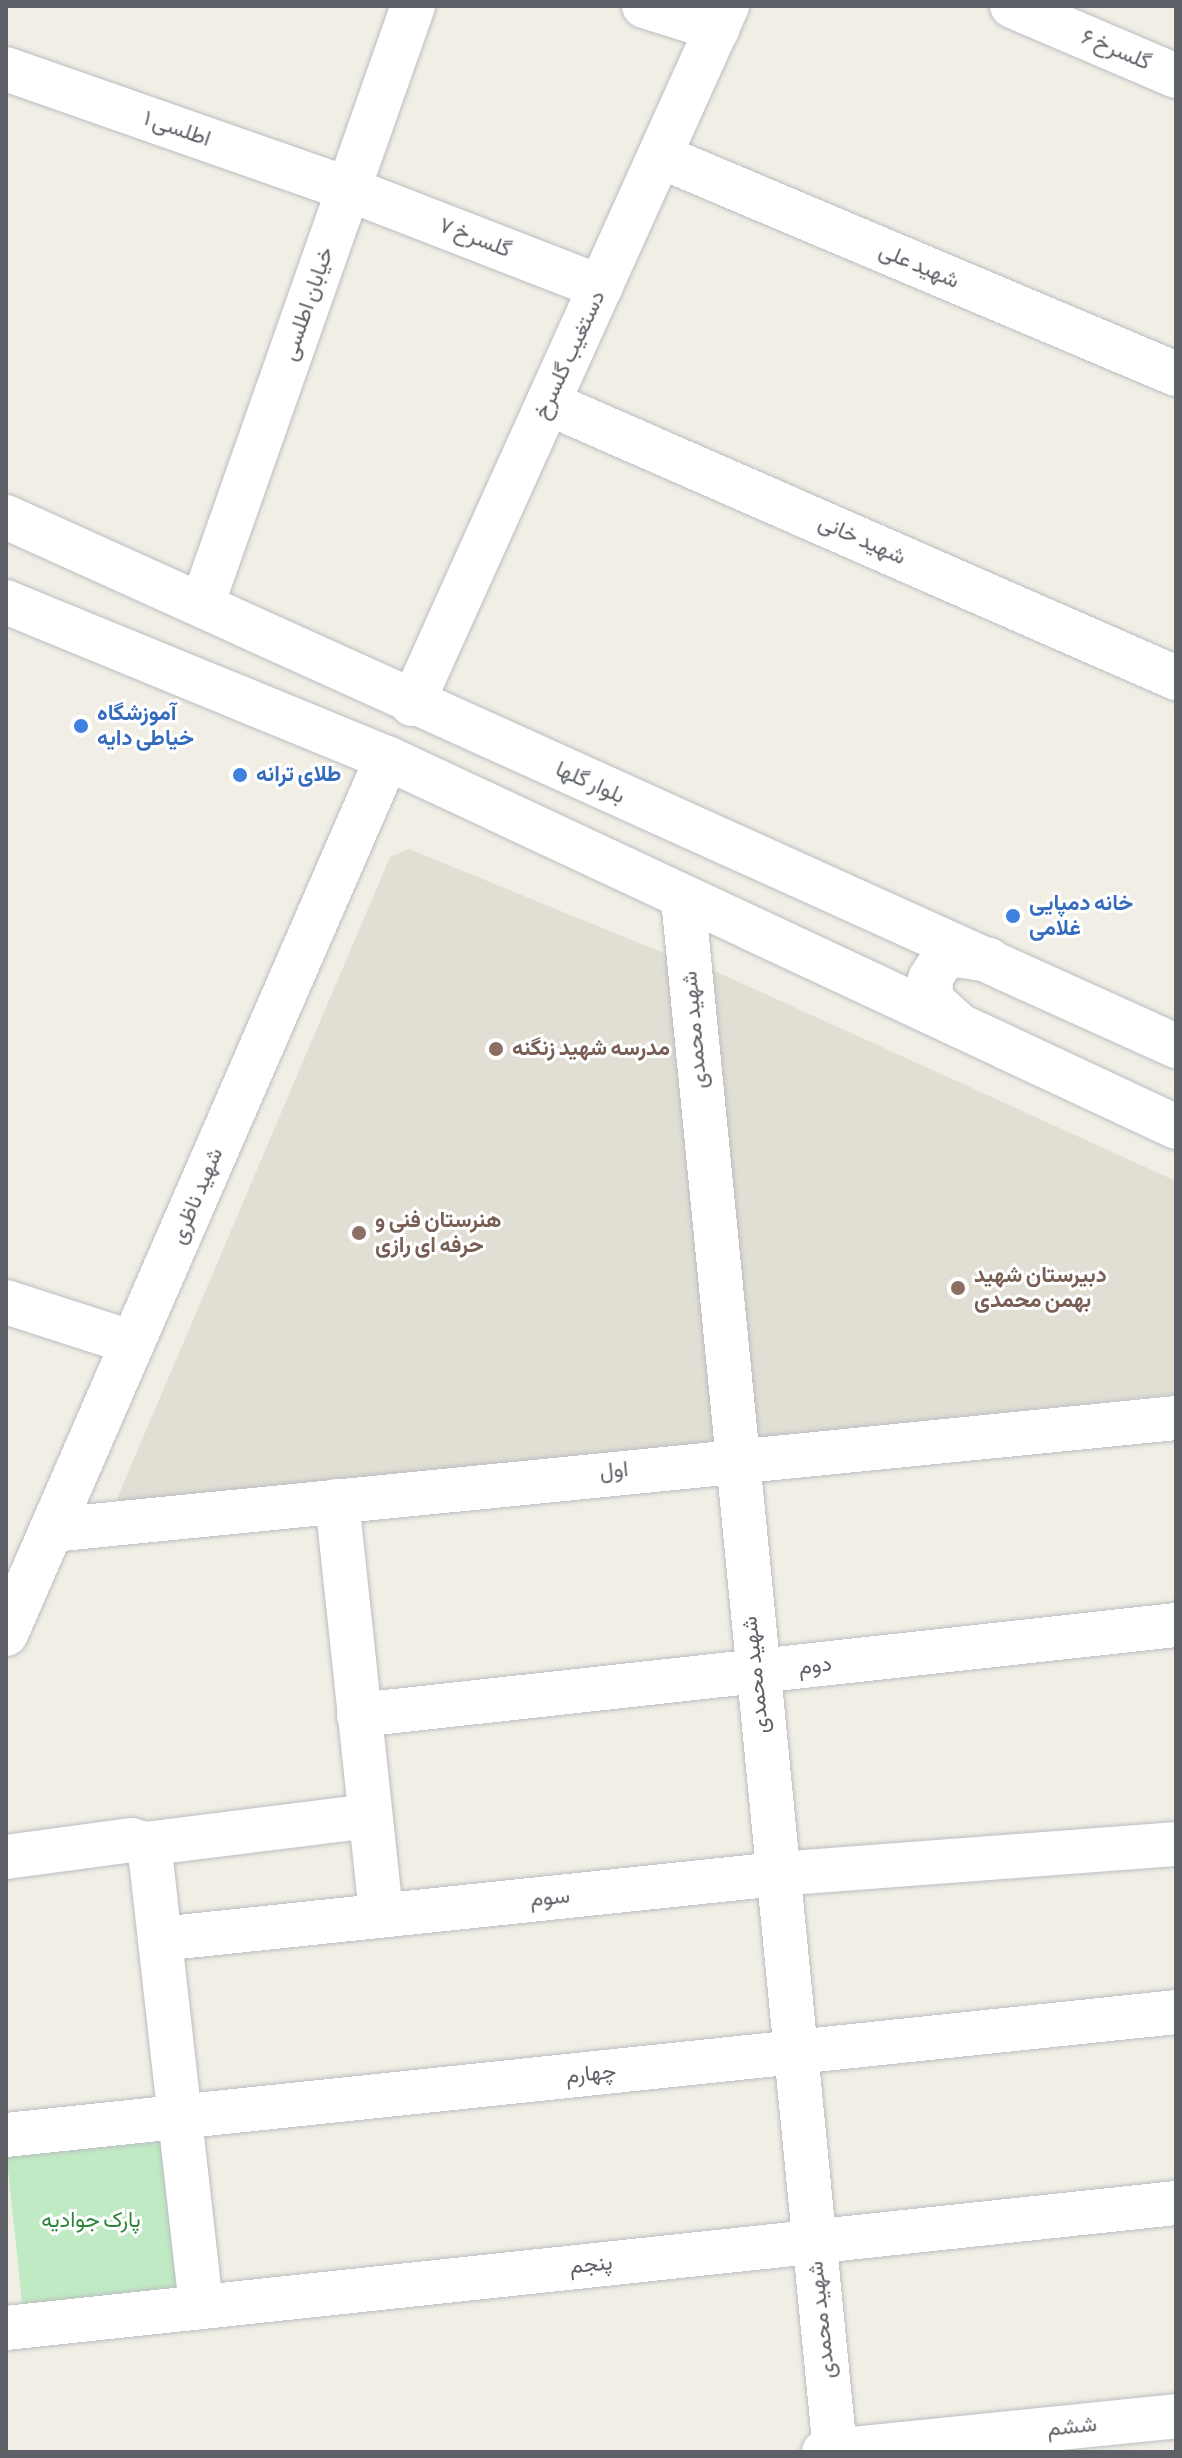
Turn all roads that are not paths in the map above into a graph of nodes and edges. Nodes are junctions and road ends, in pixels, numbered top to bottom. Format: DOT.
graph roads {
  1 [pos="413,6"];
  2 [pos="644,6"];
  3 [pos="1012,6"];
  4 [pos="722,17"];
  5 [pos="6,69"];
  6 [pos="1176,76"];
  7 [pos="662,157"];
  8 [pos="348,189"];
  9 [pos="601,287"];
  10 [pos="1176,374"];
  11 [pos="548,403"];
  12 [pos="6,517"];
  13 [pos="6,602"];
  14 [pos="203,602"];
  15 [pos="1176,678"];
  16 [pos="412,704"];
  17 [pos="387,758"];
  18 [pos="754,855"];
  19 [pos="683,898"];
  20 [pos="734,922"];
  21 [pos="1007,965"];
  22 [pos="975,1035"];
  23 [pos="1176,1046"];
  24 [pos="1176,1127"];
  25 [pos="6,1302"];
  26 [pos="133,1343"];
  27 [pos="1176,1418"];
  28 [pos="735,1458"];
  29 [pos="337,1501"];
  30 [pos="52,1530"];
  31 [pos="1176,1625"];
  32 [pos="6,1634"];
  33 [pos="756,1673"];
  34 [pos="359,1715"];
  35 [pos="370,1816"];
  36 [pos="145,1844"];
  37 [pos="1176,1844"];
  38 [pos="6,1857"];
  39 [pos="777,1874"];
  40 [pos="381,1916"];
  41 [pos="160,1939"];
  42 [pos="1176,2012"];
  43 [pos="795,2052"];
  44 [pos="180,2117"];
  45 [pos="6,2135"];
  46 [pos="1176,2203"];
  47 [pos="814,2241"];
  48 [pos="201,2307"];
  49 [pos="6,2328"];
  50 [pos="1176,2416"];
  51 [pos="831,2452"];
  1 -- 8 [label="street, خیابان اطلسی"];
  2 -- 4 [label="street"];
  3 -- 6 [label="street, گلسرخ ۶"];
  4 -- 7 [label="street, دستغیب گلسرخ"];
  5 -- 8 [label="street, اطلسی ۱"];
  7 -- 9 [label="street, دستغیب گلسرخ"];
  7 -- 10 [label="street, شهید علی"];
  8 -- 9 [label="street, گلسرخ ۷"];
  8 -- 14 [label="street, خیابان اطلسی"];
  9 -- 11 [label="street, دستغیب گلسرخ"];
  11 -- 15 [label="street, شهید خانی"];
  11 -- 16 [label="street, دستغیب گلسرخ"];
  12 -- 14 [label="street, بلوار گلها"];
  13 -- 17 [label="street"];
  14 -- 16 [label="street, بلوار گلها"];
  16 -- 18 [label="street, بلوار گلها"];
  17 -- 19 [label="street"];
  17 -- 26 [label="street, شهید ناظری"];
  18 -- 20 [label="street"];
  18 -- 21 [label="street, بلوار گلها"];
  19 -- 20 [label="street"];
  19 -- 28 [label="street, شهید محمدی"];
  20 -- 22 [label="street"];
  21 -- 22 [label="street"];
  21 -- 23 [label="street, بلوار گلها"];
  22 -- 24 [label="street"];
  25 -- 26 [label="street"];
  26 -- 30 [label="street, شهید ناظری"];
  27 -- 28 [label="street, اول"];
  28 -- 29 [label="street, اول"];
  28 -- 33 [label="street, شهید محمدی"];
  29 -- 30 [label="street, اول"];
  29 -- 34 [label="street"];
  30 -- 32 [label="street, شهید ناظری"];
  31 -- 33 [label="street, دوم"];
  33 -- 34 [label="street, دوم"];
  33 -- 39 [label="street, شهید محمدی"];
  34 -- 35 [label="street"];
  35 -- 36 [label="street"];
  35 -- 40 [label="street"];
  36 -- 38 [label="street"];
  36 -- 41 [label="street"];
  37 -- 39 [label="street, سوم"];
  39 -- 40 [label="street, سوم"];
  39 -- 43 [label="street, شهید محمدی"];
  40 -- 41 [label="street, سوم"];
  41 -- 44 [label="street"];
  42 -- 43 [label="street, چهارم"];
  43 -- 44 [label="street, چهارم"];
  43 -- 47 [label="street, شهید محمدی"];
  44 -- 45 [label="street, چهارم"];
  44 -- 48 [label="street"];
  46 -- 47 [label="street, پنجم"];
  47 -- 48 [label="street, پنجم"];
  47 -- 51 [label="street, شهید محمدی"];
  48 -- 49 [label="street, پنجم"];
  50 -- 51 [label="street, ششم"];
}
